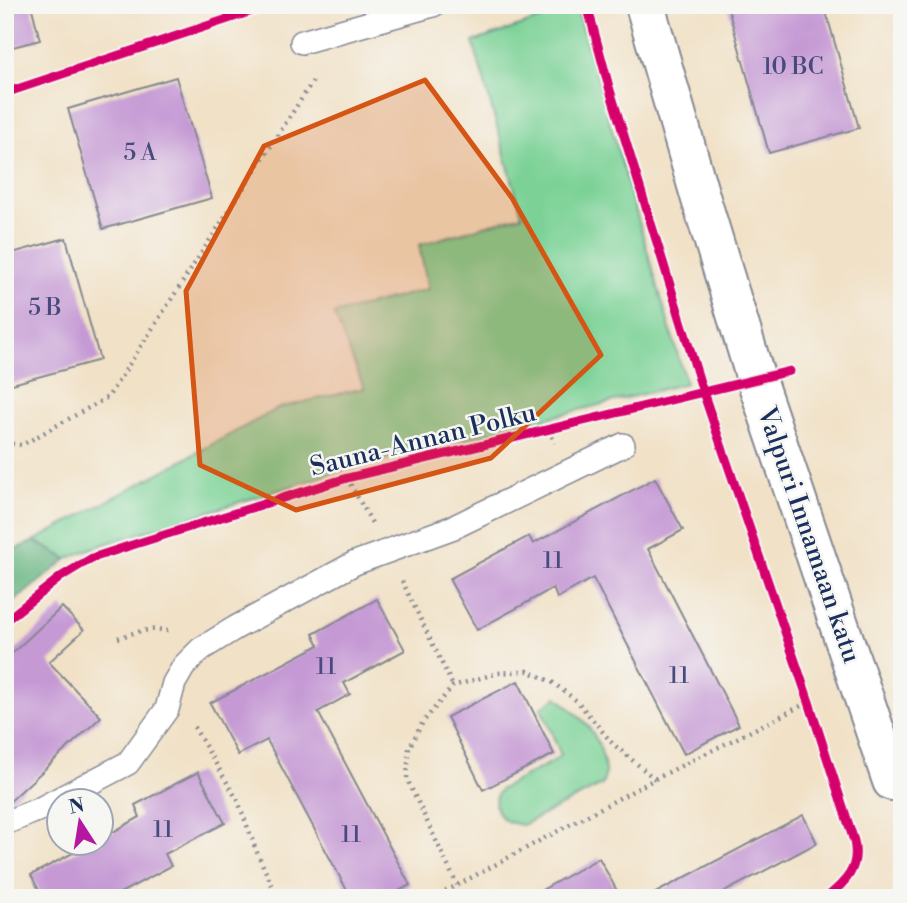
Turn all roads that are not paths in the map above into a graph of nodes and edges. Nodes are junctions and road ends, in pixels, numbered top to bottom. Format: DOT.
graph roads {
  1 [pos="433,5"];
  2 [pos="645,5"];
  3 [pos="302,42"];
  4 [pos="624,445"];
  5 [pos="892,781"];
  6 [pos="5,823"];
  1 -- 3 [label="lane"];
  2 -- 5 [label="street, Valpuri Innamaan katu"];
  4 -- 6 [label="lane"];
}
